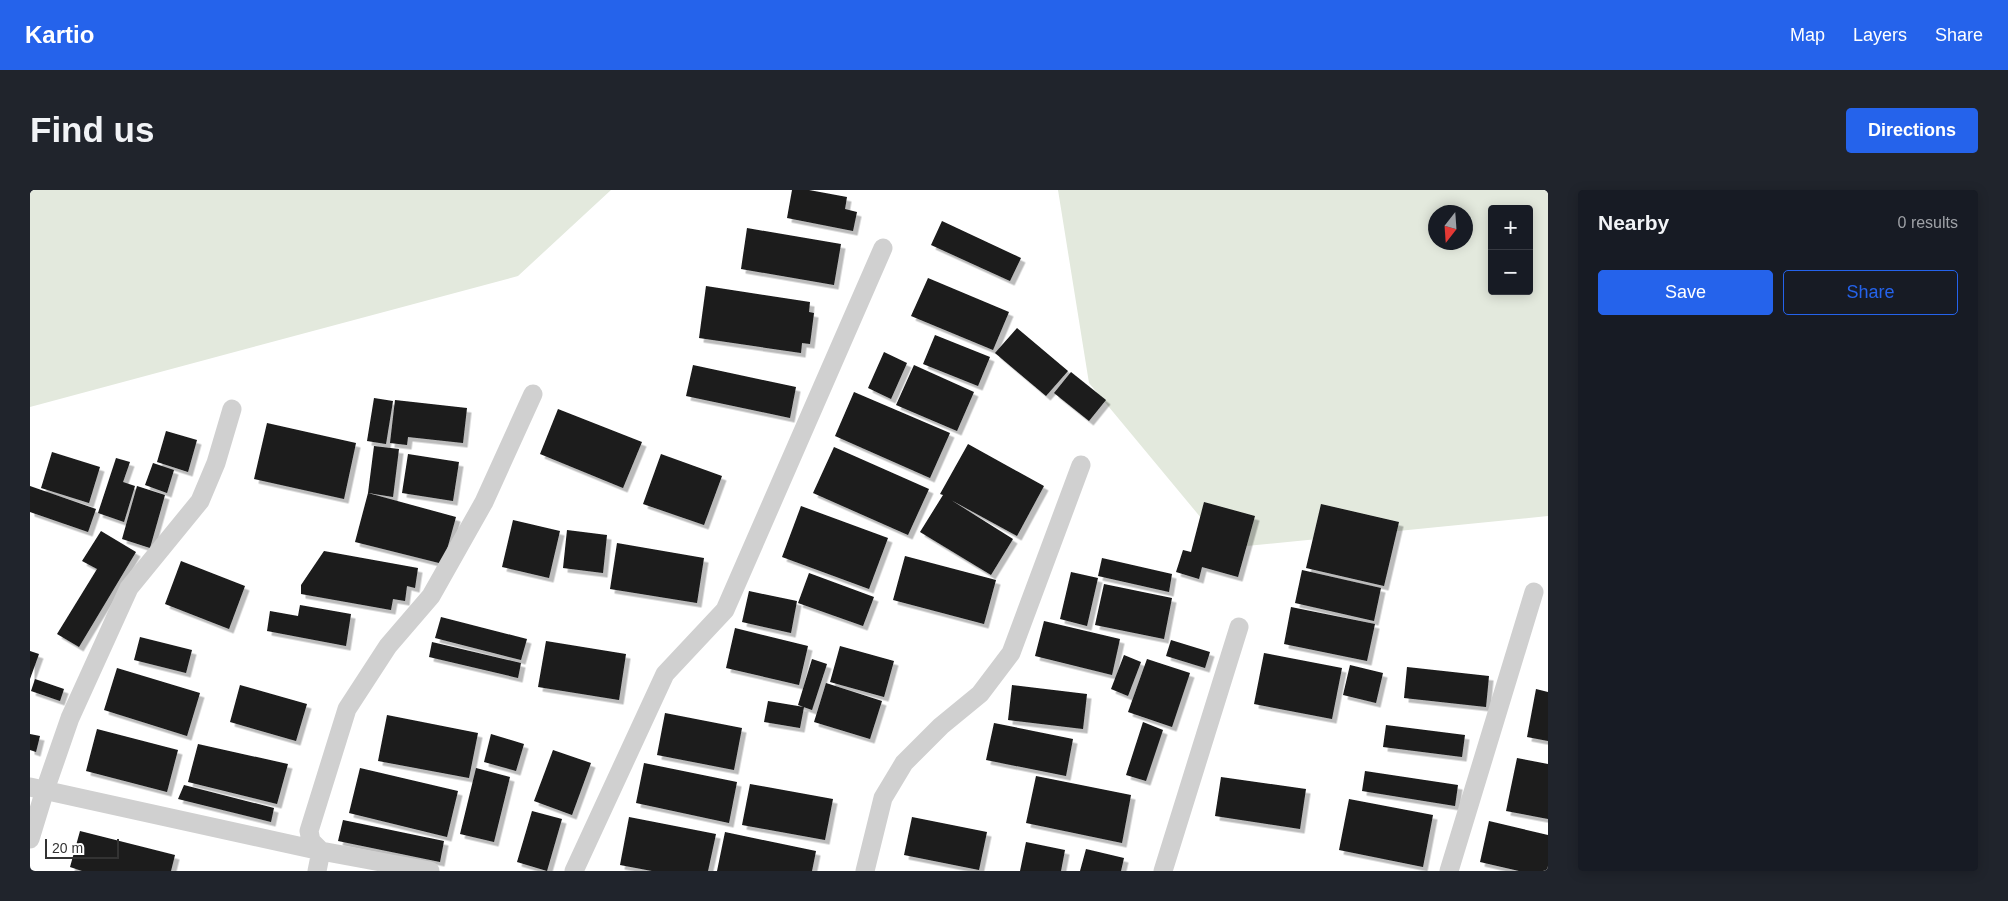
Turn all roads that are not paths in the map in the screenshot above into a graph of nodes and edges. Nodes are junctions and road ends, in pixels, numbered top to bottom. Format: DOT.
graph roads {
  1 [pos="883,248"];
  2 [pos="533,394"];
  3 [pos="232,410"];
  4 [pos="1082,465"];
  5 [pos="1534,592"];
  6 [pos="1239,627"];
  7 [pos="37,789"];
  8 [pos="30,839"];
  9 [pos="321,851"];
  10 [pos="317,871"];
  11 [pos="430,871"];
  12 [pos="574,871"];
  13 [pos="865,871"];
  14 [pos="1162,871"];
  15 [pos="1449,871"];
  1 -- 12 [label="street"];
  2 -- 9 [label="street"];
  3 -- 7 [label="street"];
  4 -- 13 [label="street"];
  5 -- 15 [label="street"];
  6 -- 14 [label="street"];
  7 -- 8 [label="street"];
  7 -- 9 [label="street"];
  9 -- 10 [label="street"];
  9 -- 11 [label="street"];
}
